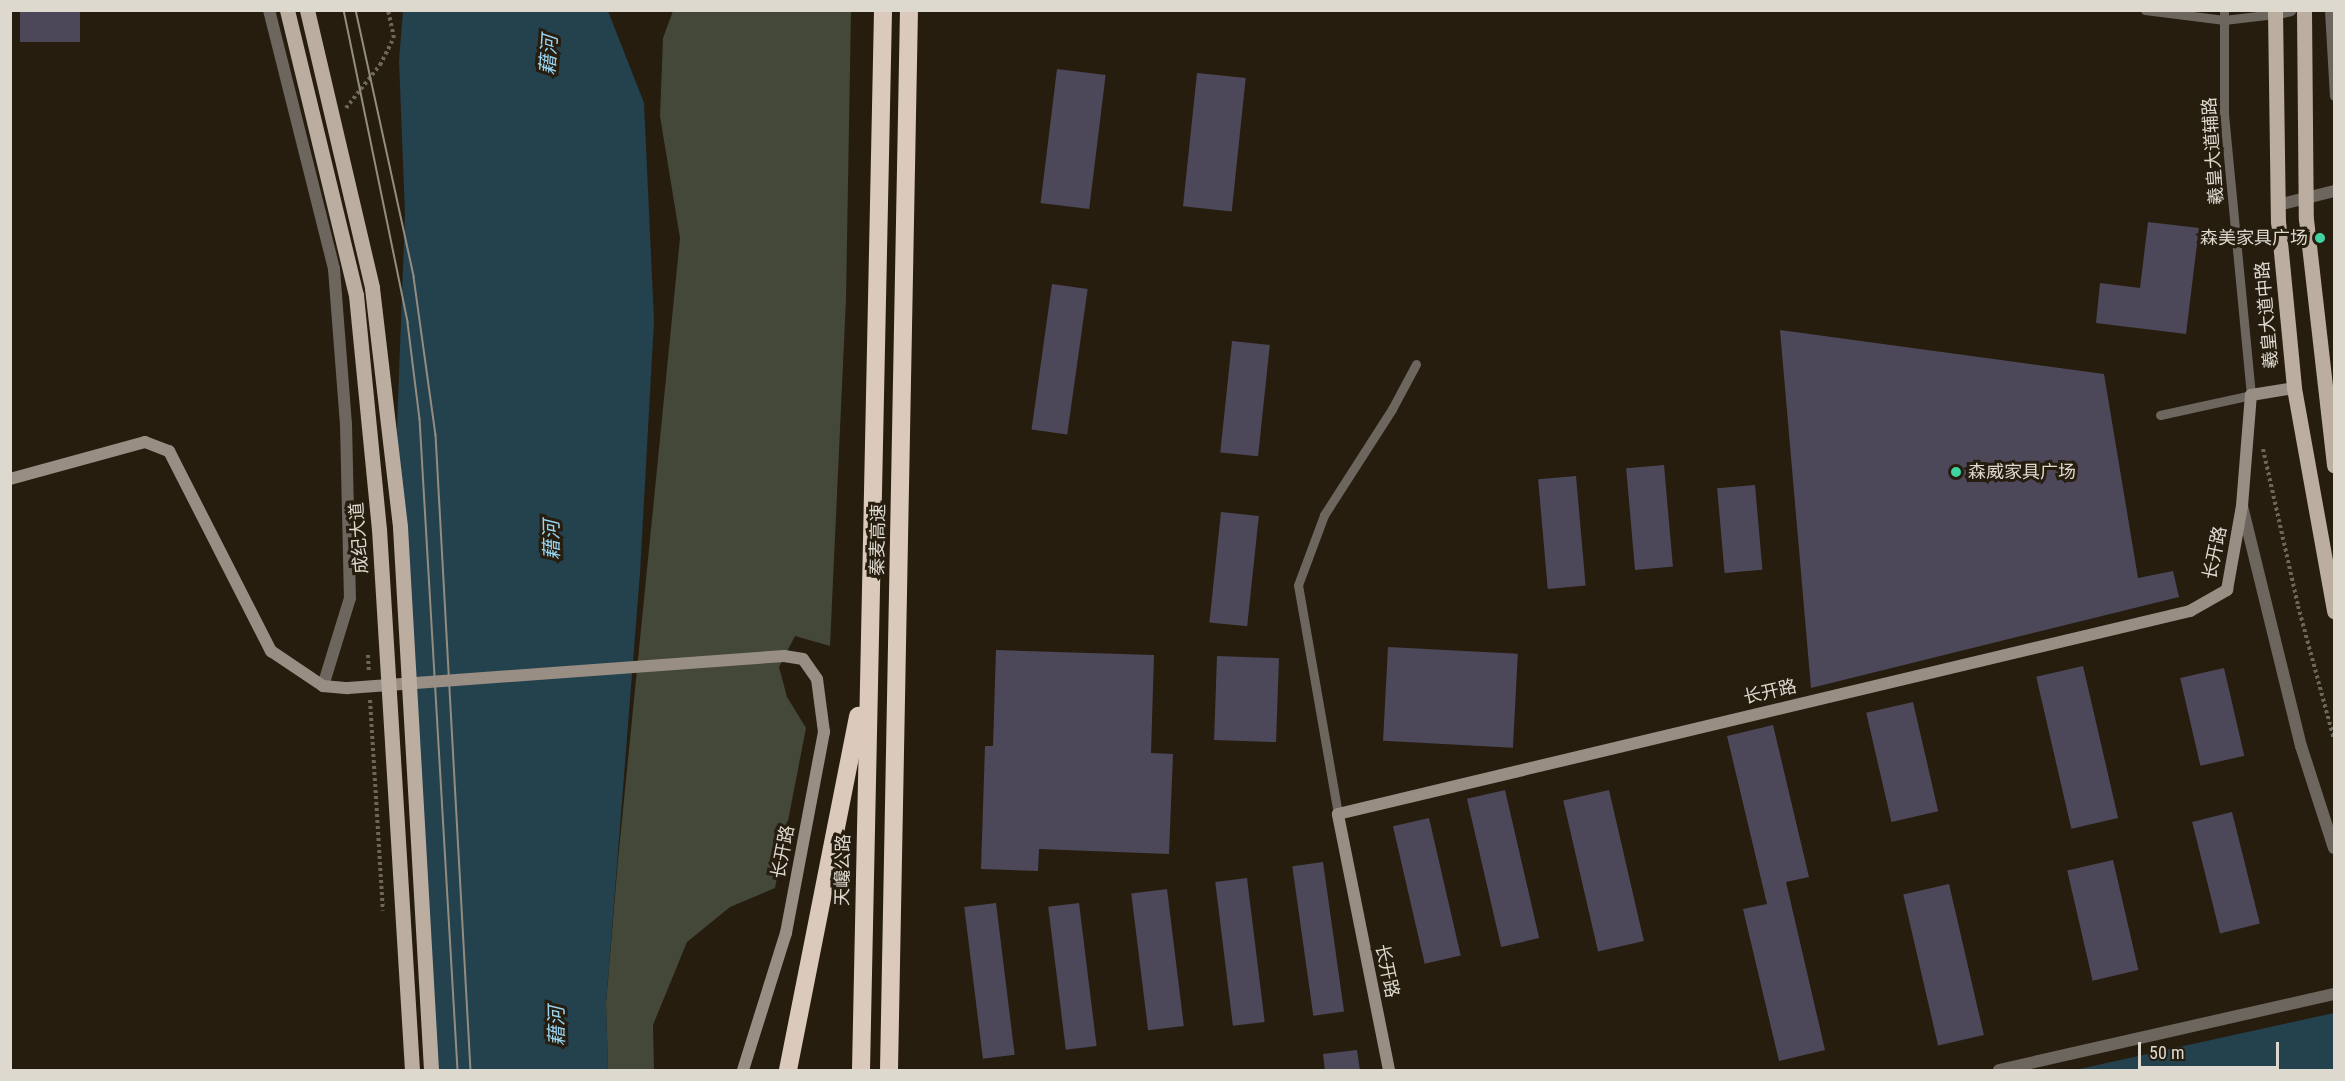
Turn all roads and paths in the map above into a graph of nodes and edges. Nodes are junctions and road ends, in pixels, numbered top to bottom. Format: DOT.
graph roads {
  1 [pos="269,10"];
  2 [pos="287,10"];
  3 [pos="307,10"];
  4 [pos="388,10"];
  5 [pos="883,10"];
  6 [pos="909,10"];
  7 [pos="2145,10"];
  8 [pos="2291,10"];
  9 [pos="2304,10"];
  10 [pos="2329,10"];
  11 [pos="2275,12"];
  12 [pos="2224,15"];
  13 [pos="2334,96"];
  14 [pos="343,112"];
  15 [pos="2334,191"];
  16 [pos="2305,197"];
  17 [pos="2278,204"];
  18 [pos="1416,364"];
  19 [pos="2294,388"];
  20 [pos="2251,395"];
  21 [pos="2160,415"];
  22 [pos="2262,442"];
  23 [pos="2334,465"];
  24 [pos="10,479"];
  25 [pos="2242,506"];
  26 [pos="2334,611"];
  27 [pos="368,645"];
  28 [pos="867,670"];
  29 [pos="369,681"];
  30 [pos="323,686"];
  31 [pos="369,693"];
  32 [pos="2334,739"];
  33 [pos="1338,814"];
  34 [pos="2334,848"];
  35 [pos="384,917"];
  36 [pos="2334,994"];
  37 [pos="412,1071"];
  38 [pos="431,1071"];
  39 [pos="743,1071"];
  40 [pos="788,1071"];
  41 [pos="861,1071"];
  42 [pos="889,1071"];
  43 [pos="1389,1071"];
  44 [pos="1999,1071"];
  1 -- 30 [label="street"];
  2 -- 37 [label="main road, 成纪大道, bridge"];
  3 -- 38 [label="main road, bridge"];
  4 -- 14 [label="path"];
  5 -- 28 [label="highway, 秦麦高速"];
  6 -- 42 [label="highway, 秦麦高速"];
  7 -- 12 [label="lane"];
  8 -- 11 [label="street"];
  9 -- 16 [label="main road"];
  10 -- 13 [label="lane"];
  11 -- 12 [label="lane"];
  11 -- 17 [label="main road, 羲皇大道中路"];
  12 -- 20 [label="lane, 羲皇大道辅路"];
  15 -- 16 [label="street"];
  16 -- 17 [label="street"];
  16 -- 23 [label="main road"];
  17 -- 19 [label="main road, 羲皇大道中路"];
  18 -- 33 [label="lane"];
  19 -- 20 [label="street"];
  19 -- 26 [label="main road, 羲皇大道中路"];
  20 -- 21 [label="lane"];
  20 -- 25 [label="street, 长开路"];
  22 -- 32 [label="path"];
  24 -- 30 [label="street"];
  25 -- 33 [label="street, 长开路"];
  25 -- 34 [label="street"];
  27 -- 29 [label="path"];
  28 -- 40 [label="highway"];
  28 -- 41 [label="highway, 天巉公路"];
  30 -- 39 [label="street, 长开路, bridge"];
  31 -- 35 [label="path"];
  33 -- 43 [label="street, 长开路"];
  36 -- 44 [label="street"];
}
